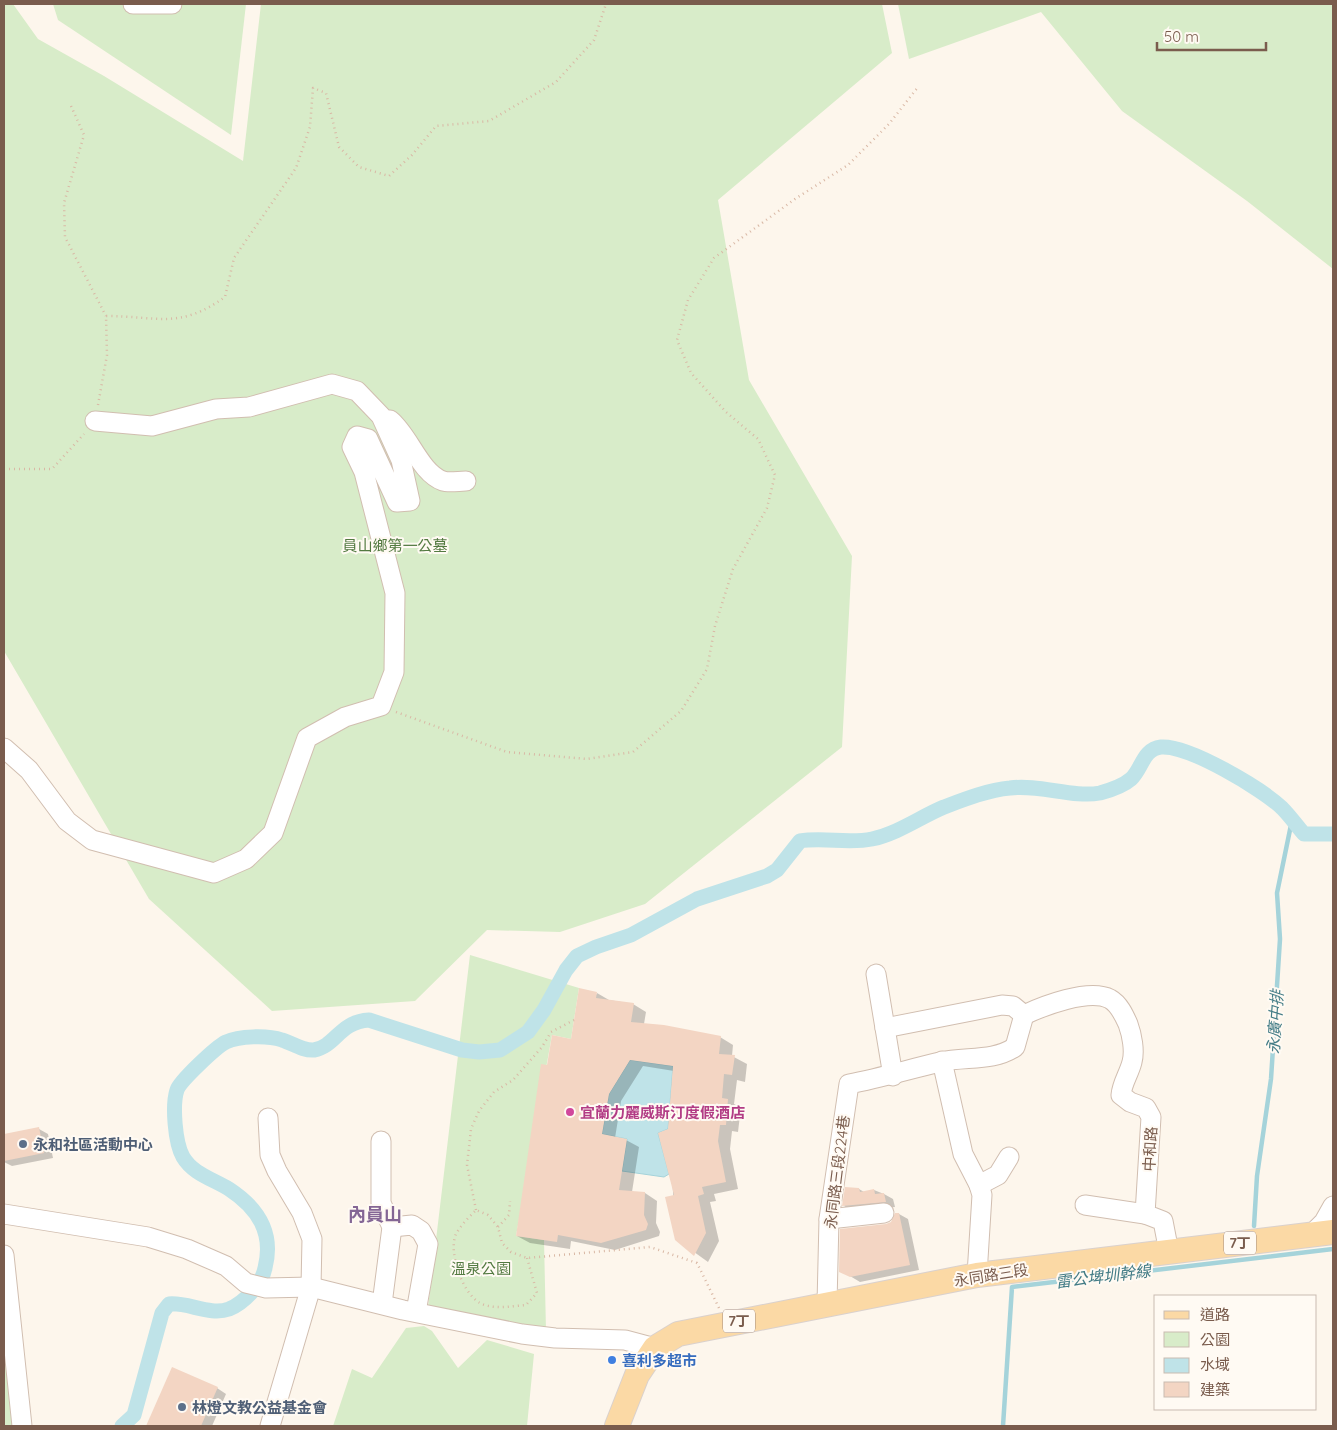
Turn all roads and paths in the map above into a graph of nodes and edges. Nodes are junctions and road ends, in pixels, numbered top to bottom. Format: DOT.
graph roads {
  1 [pos="133,4"];
  2 [pos="172,4"];
  3 [pos="606,4"];
  4 [pos="918,87"];
  5 [pos="71,106"];
  6 [pos="106,316"];
  7 [pos="371,406"];
  8 [pos="95,421"];
  9 [pos="4,469"];
  10 [pos="466,481"];
  11 [pos="381,706"];
  12 [pos="4,748"];
  13 [pos="876,974"];
  14 [pos="1024,1015"];
  15 [pos="574,1020"];
  16 [pos="885,1028"];
  17 [pos="942,1061"];
  18 [pos="893,1076"];
  19 [pos="268,1118"];
  20 [pos="381,1141"];
  21 [pos="1009,1157"];
  22 [pos="979,1185"];
  23 [pos="510,1201"];
  24 [pos="1085,1205"];
  25 [pos="1333,1206"];
  26 [pos="476,1210"];
  27 [pos="884,1213"];
  28 [pos="4,1214"];
  29 [pos="1145,1214"];
  30 [pos="830,1219"];
  31 [pos="392,1227"];
  32 [pos="498,1227"];
  33 [pos="1322,1233"];
  34 [pos="1169,1252"];
  35 [pos="4,1255"];
  36 [pos="527,1258"];
  37 [pos="977,1276"];
  38 [pos="311,1287"];
  39 [pos="382,1304"];
  40 [pos="827,1304"];
  41 [pos="416,1312"];
  42 [pos="726,1323"];
  43 [pos="655,1348"];
  44 [pos="22,1426"];
  45 [pos="270,1426"];
  46 [pos="617,1426"];
  1 -- 2 [label="street"];
  3 -- 6 [label="path"];
  4 -- 11 [label="path"];
  5 -- 6 [label="path"];
  6 -- 8 [label="path"];
  7 -- 8 [label="street"];
  7 -- 10 [label="street"];
  7 -- 11 [label="street"];
  8 -- 9 [label="path"];
  11 -- 12 [label="street"];
  13 -- 16 [label="street"];
  14 -- 16 [label="street"];
  14 -- 17 [label="street"];
  14 -- 29 [label="street, 中和路"];
  15 -- 26 [label="path"];
  16 -- 18 [label="street"];
  17 -- 18 [label="street"];
  17 -- 22 [label="street"];
  18 -- 30 [label="street, 永同路三段224巷"];
  19 -- 38 [label="street"];
  20 -- 31 [label="street"];
  21 -- 22 [label="street"];
  22 -- 37 [label="street"];
  23 -- 32 [label="path"];
  24 -- 29 [label="street"];
  25 -- 33 [label="street"];
  26 -- 32 [label="path"];
  26 -- 36 [label="path"];
  27 -- 30 [label="street"];
  28 -- 38 [label="street"];
  29 -- 34 [label="street"];
  30 -- 40 [label="street, 永同路三段224巷"];
  31 -- 39 [label="street"];
  31 -- 41 [label="street"];
  32 -- 36 [label="path"];
  33 -- 34 [label="main road, 永同路三段 / 7丁"];
  34 -- 37 [label="main road, 永同路三段 / 7丁"];
  35 -- 44 [label="street"];
  36 -- 42 [label="path"];
  37 -- 40 [label="main road, 永同路三段 / 7丁"];
  38 -- 39 [label="street"];
  38 -- 45 [label="street"];
  39 -- 41 [label="street"];
  40 -- 42 [label="main road, 永同路三段 / 7丁"];
  41 -- 43 [label="street"];
  42 -- 43 [label="main road, 永同路三段 / 7丁"];
  43 -- 46 [label="main road, 7丁"];
}
